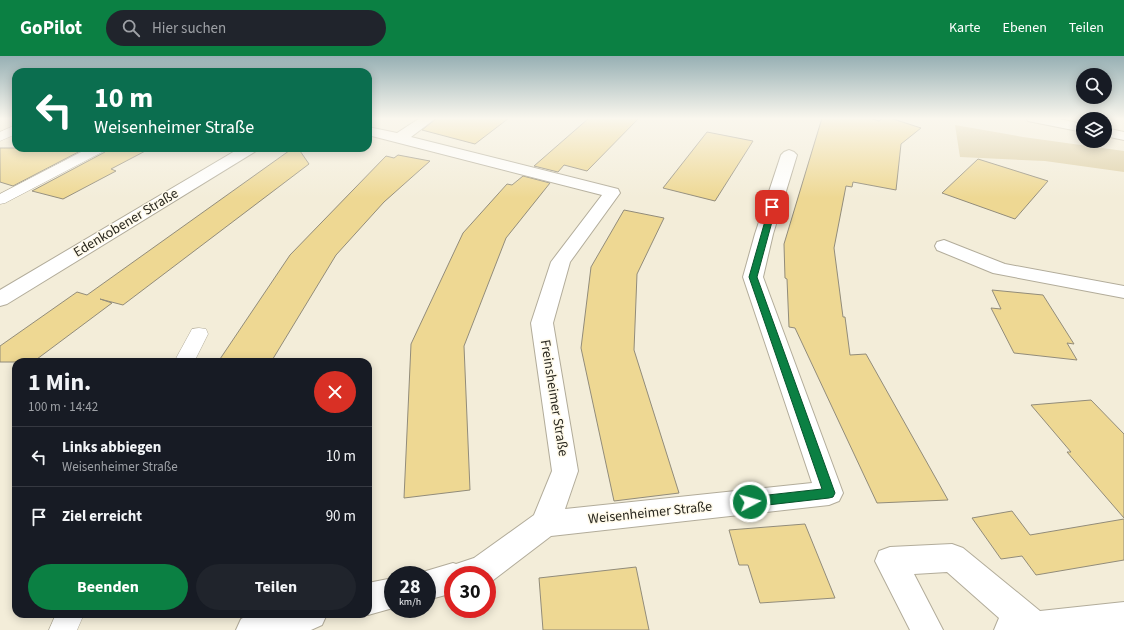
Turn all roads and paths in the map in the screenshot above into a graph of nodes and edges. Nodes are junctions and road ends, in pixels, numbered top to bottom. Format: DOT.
graph roads {
  1 [pos="425,145"];
  2 [pos="91,152"];
  3 [pos="237,152"];
  4 [pos="790,155"];
  5 [pos="0,200"];
  6 [pos="944,246"];
  7 [pos="1124,292"];
  8 [pos="0,299"];
  9 [pos="199,334"];
  10 [pos="186,358"];
  11 [pos="545,524"];
  12 [pos="488,566"];
  13 [pos="384,595"];
  14 [pos="372,598"];
  15 [pos="68,618"];
  16 [pos="296,618"];
  17 [pos="1124,618"];
  18 [pos="1022,629"];
  19 [pos="63,630"];
  20 [pos="252,630"];
  21 [pos="927,630"];
  1 -- 11 [label="street, Freinsheimer Straße"];
  2 -- 5 [label="lane"];
  3 -- 8 [label="street, Edenkobener Straße"];
  4 -- 11 [label="street, Weisenheimer Straße"];
  6 -- 7 [label="street"];
  9 -- 10 [label="lane"];
  11 -- 12 [label="street"];
  13 -- 14 [label="street"];
  15 -- 19 [label="lane"];
  16 -- 20 [label="street"];
  17 -- 18 [label="street"];
  18 -- 21 [label="street"];
}
